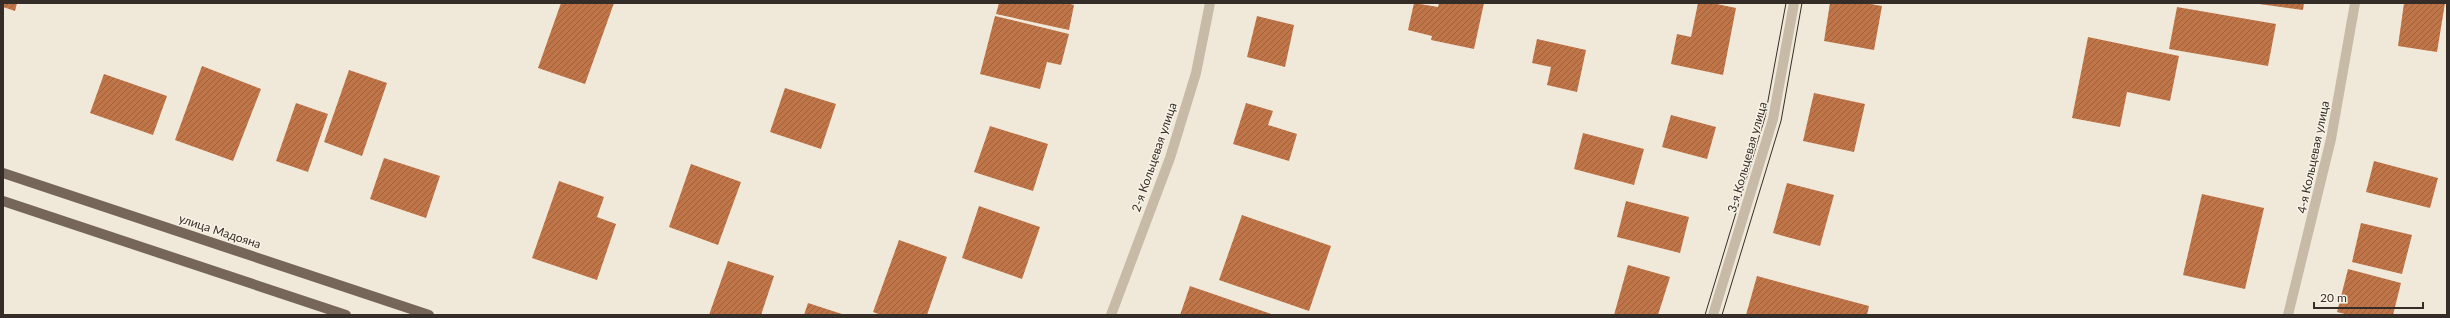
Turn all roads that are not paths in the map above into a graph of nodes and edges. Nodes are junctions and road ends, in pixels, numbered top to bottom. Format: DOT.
graph roads {
  1 [pos="1210,3"];
  2 [pos="1794,3"];
  3 [pos="2355,3"];
  4 [pos="3,172"];
  5 [pos="3,201"];
  6 [pos="346,315"];
  7 [pos="429,315"];
  8 [pos="1111,315"];
  9 [pos="1713,315"];
  10 [pos="2288,315"];
  1 -- 8 [label="street, 2-я Кольцевая улица"];
  2 -- 9 [label="street, 3-я Кольцевая улица"];
  3 -- 10 [label="street, 4-я Кольцевая улица"];
  4 -- 7 [label="main road, улица Мадояна"];
  5 -- 6 [label="main road"];
}
